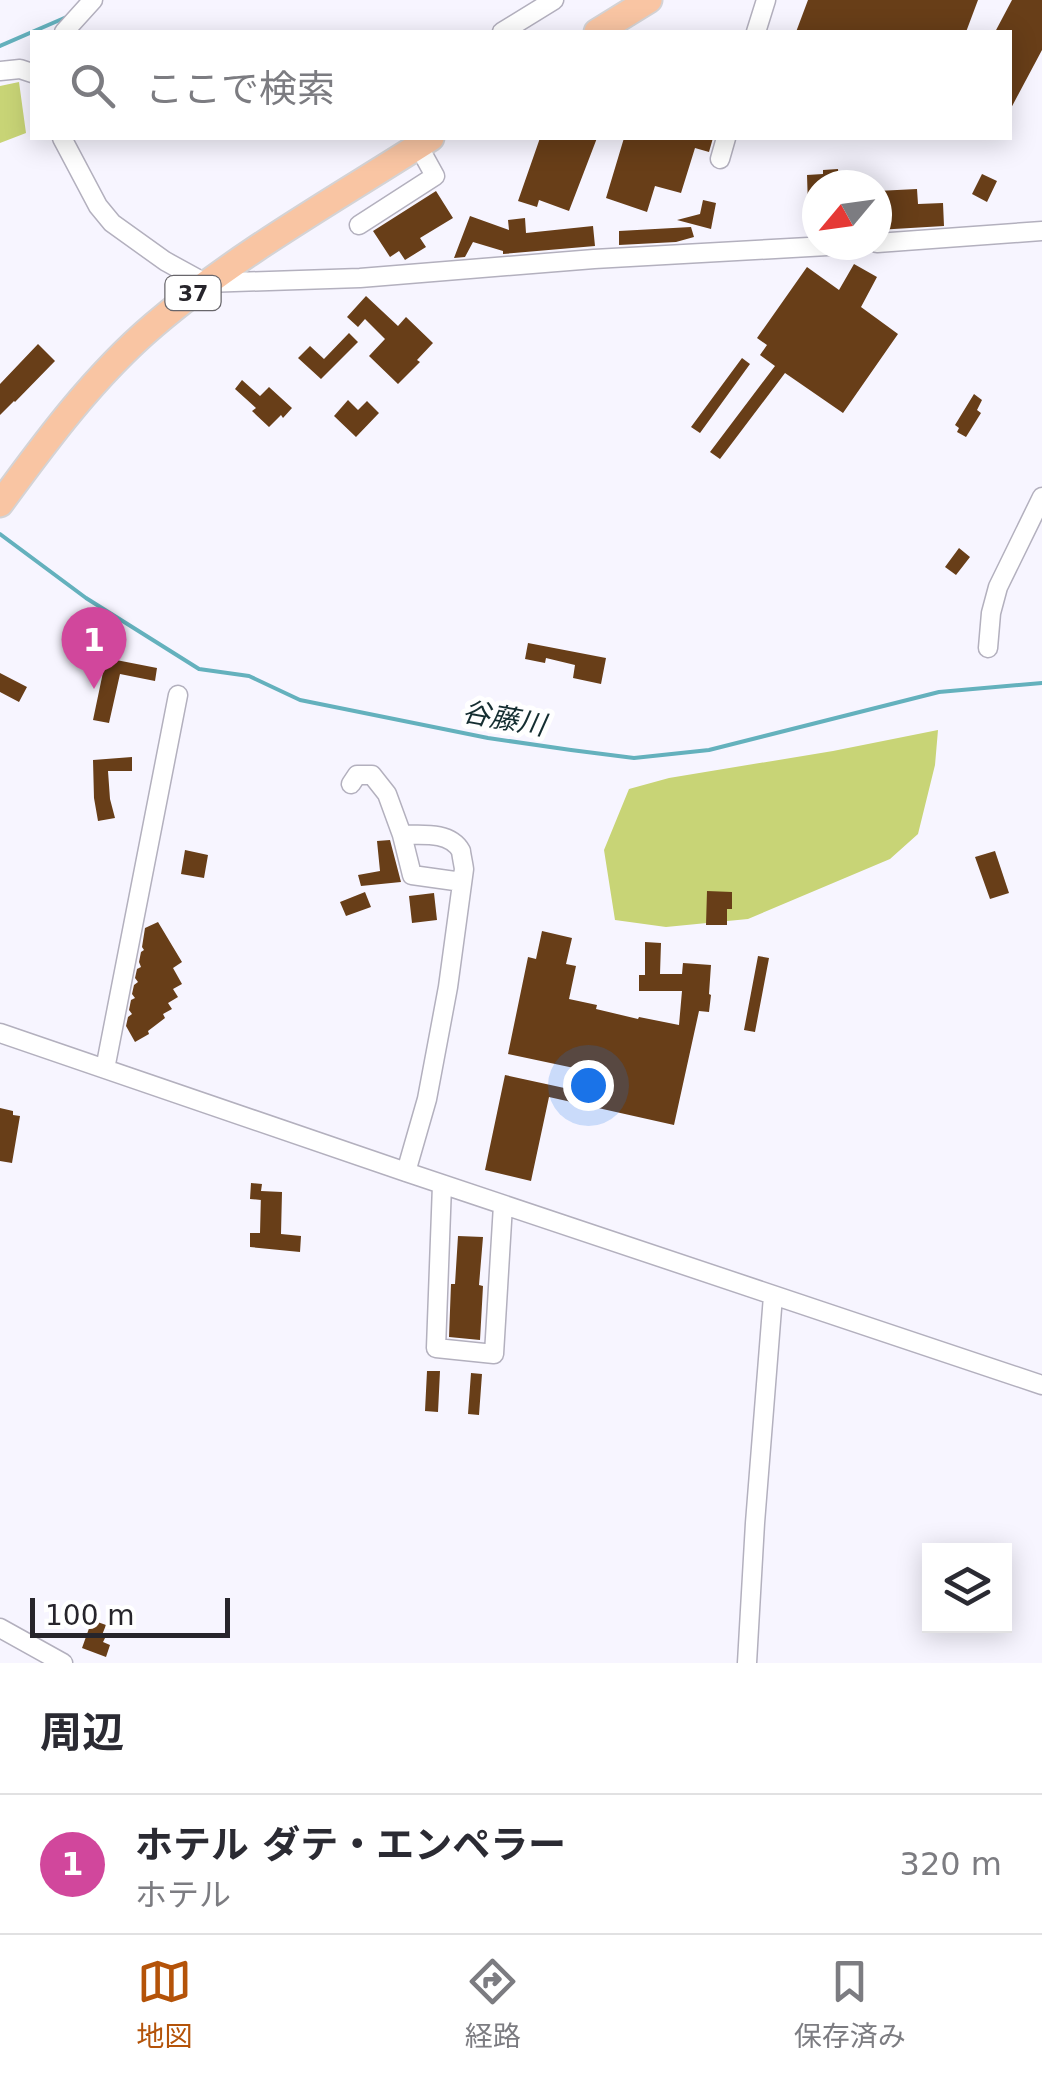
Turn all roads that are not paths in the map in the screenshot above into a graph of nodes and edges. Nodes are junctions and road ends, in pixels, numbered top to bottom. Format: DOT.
graph roads {
  1 [pos="93,0"];
  2 [pos="554,0"];
  3 [pos="649,0"];
  4 [pos="766,0"];
  5 [pos="66,30"];
  6 [pos="505,30"];
  7 [pos="600,30"];
  8 [pos="757,30"];
  9 [pos="0,71"];
  10 [pos="30,72"];
  11 [pos="63,140"];
  12 [pos="421,140"];
  13 [pos="725,140"];
  14 [pos="720,159"];
  15 [pos="359,226"];
  16 [pos="1042,231"];
  17 [pos="892,242"];
  18 [pos="802,248"];
  19 [pos="206,283"];
  20 [pos="1042,497"];
  21 [pos="0,503"];
  22 [pos="988,648"];
  23 [pos="178,695"];
  24 [pos="350,784"];
  25 [pos="402,836"];
  26 [pos="462,882"];
  27 [pos="0,1033"];
  28 [pos="105,1068"];
  29 [pos="406,1172"];
  30 [pos="442,1184"];
  31 [pos="504,1205"];
  32 [pos="773,1296"];
  33 [pos="1042,1385"];
  34 [pos="0,1628"];
  35 [pos="63,1663"];
  36 [pos="748,1663"];
  1 -- 5 [label="street"];
  2 -- 6 [label="street"];
  3 -- 7 [label="highway"];
  4 -- 8 [label="street"];
  9 -- 10 [label="street"];
  11 -- 19 [label="street"];
  12 -- 15 [label="street"];
  12 -- 19 [label="highway, 37"];
  13 -- 14 [label="street"];
  16 -- 17 [label="street"];
  18 -- 19 [label="street"];
  19 -- 21 [label="highway, 37"];
  20 -- 22 [label="street"];
  23 -- 28 [label="street"];
  24 -- 25 [label="street"];
  25 -- 26 [label="street"];
  25 -- 26 [label="street"];
  26 -- 29 [label="street"];
  27 -- 28 [label="street"];
  28 -- 29 [label="street"];
  29 -- 30 [label="street"];
  30 -- 31 [label="street"];
  30 -- 31 [label="street"];
  31 -- 32 [label="street"];
  32 -- 33 [label="street"];
  32 -- 36 [label="street"];
  34 -- 35 [label="street"];
}
